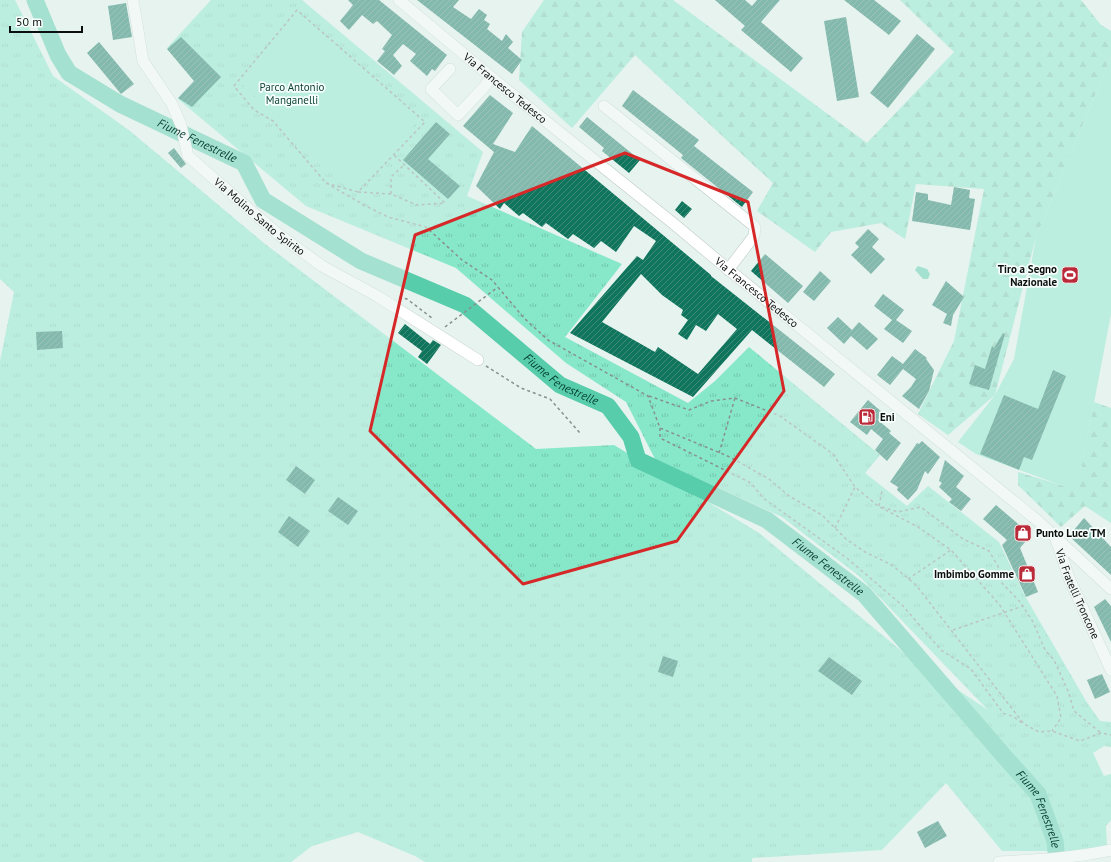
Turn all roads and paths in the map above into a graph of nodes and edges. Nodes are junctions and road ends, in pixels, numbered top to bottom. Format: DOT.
graph roads {
  1 [pos="133,0"];
  2 [pos="399,0"];
  3 [pos="450,70"];
  4 [pos="491,77"];
  5 [pos="604,106"];
  6 [pos="394,155"];
  7 [pos="404,164"];
  8 [pos="326,183"];
  9 [pos="358,192"];
  10 [pos="391,194"];
  11 [pos="728,270"];
  12 [pos="498,287"];
  13 [pos="445,327"];
  14 [pos="478,360"];
  15 [pos="648,396"];
  16 [pos="735,398"];
  17 [pos="660,428"];
  18 [pos="580,433"];
  19 [pos="719,453"];
  20 [pos="855,487"];
  21 [pos="882,491"];
  22 [pos="878,506"];
  23 [pos="835,528"];
  24 [pos="1056,539"];
  25 [pos="951,550"];
  26 [pos="908,579"];
  27 [pos="1111,589"];
  28 [pos="1023,606"];
  29 [pos="1004,612"];
  30 [pos="952,631"];
  31 [pos="1111,670"];
  32 [pos="1024,724"];
  33 [pos="1052,731"];
  34 [pos="1101,733"];
  35 [pos="1111,735"];
  36 [pos="1111,850"];
  37 [pos="999,862"];
  1 -- 14 [label="street, Via Molino Santo Spirito"];
  2 -- 4 [label="street, Via Francesco Tedesco"];
  3 -- 4 [label="street"];
  4 -- 11 [label="street, Via Francesco Tedesco"];
  5 -- 11 [label="street"];
  6 -- 7 [label="path"];
  6 -- 8 [label="path"];
  6 -- 9 [label="path"];
  7 -- 10 [label="path"];
  7 -- 10 [label="path"];
  8 -- 9 [label="path"];
  8 -- 12 [label="path"];
  9 -- 10 [label="path"];
  11 -- 24 [label="street, Via Francesco Tedesco"];
  12 -- 13 [label="path"];
  12 -- 15 [label="path"];
  14 -- 18 [label="path"];
  15 -- 16 [label="path"];
  15 -- 17 [label="path"];
  16 -- 19 [label="path"];
  16 -- 20 [label="path"];
  17 -- 19 [label="path"];
  17 -- 32 [label="path"];
  19 -- 23 [label="path"];
  20 -- 22 [label="path"];
  20 -- 23 [label="path"];
  21 -- 22 [label="path"];
  22 -- 25 [label="path"];
  22 -- 28 [label="path"];
  23 -- 26 [label="path"];
  24 -- 27 [label="street, Via Francesco Tedesco"];
  24 -- 31 [label="street, Via Fratelli Troncone"];
  25 -- 26 [label="path"];
  25 -- 29 [label="path"];
  26 -- 30 [label="path"];
  28 -- 29 [label="path"];
  28 -- 34 [label="path"];
  29 -- 30 [label="path"];
  29 -- 33 [label="path"];
  30 -- 32 [label="path"];
  32 -- 33 [label="path"];
  33 -- 34 [label="path"];
  34 -- 35 [label="path"];
  36 -- 37 [label="street"];
}
